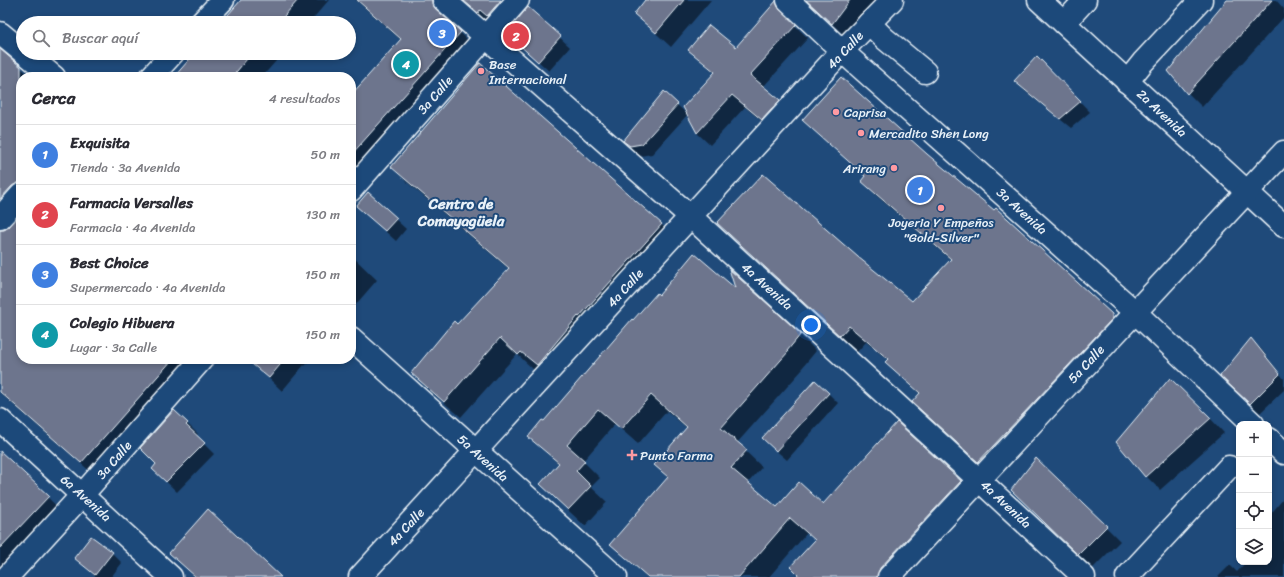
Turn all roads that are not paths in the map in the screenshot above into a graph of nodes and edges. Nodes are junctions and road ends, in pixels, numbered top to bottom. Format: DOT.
graph roads {
  1 [pos="223,0"];
  2 [pos="444,0"];
  3 [pos="518,0"];
  4 [pos="788,0"];
  5 [pos="892,0"];
  6 [pos="1039,0"];
  7 [pos="1085,0"];
  8 [pos="1201,0"];
  9 [pos="208,16"];
  10 [pos="869,23"];
  11 [pos="1064,23"];
  12 [pos="0,33"];
  13 [pos="486,37"];
  14 [pos="16,46"];
  15 [pos="842,51"];
  16 [pos="34,60"];
  17 [pos="167,60"];
  18 [pos="48,72"];
  19 [pos="156,72"];
  20 [pos="925,72"];
  21 [pos="1127,82"];
  22 [pos="1284,152"];
  23 [pos="356,184"];
  24 [pos="1247,192"];
  25 [pos="16,200"];
  26 [pos="691,217"];
  27 [pos="0,218"];
  28 [pos="1284,226"];
  29 [pos="1135,312"];
  30 [pos="356,343"];
  31 [pos="198,364"];
  32 [pos="0,420"];
  33 [pos="1250,421"];
  34 [pos="1272,442"];
  35 [pos="476,451"];
  36 [pos="1284,453"];
  37 [pos="1229,467"];
  38 [pos="979,480"];
  39 [pos="82,495"];
  40 [pos="7,577"];
  41 [pos="171,577"];
  42 [pos="360,577"];
  43 [pos="616,577"];
  44 [pos="889,577"];
  45 [pos="1084,577"];
  46 [pos="1127,577"];
  1 -- 9 [label="street"];
  2 -- 13 [label="street, 4a Avenida"];
  3 -- 13 [label="street, 3a Calle"];
  4 -- 15 [label="street, 3a Avenida"];
  5 -- 10 [label="street, 4a Calle"];
  6 -- 11 [label="street, 2a Avenida"];
  7 -- 11 [label="street"];
  8 -- 21 [label="street"];
  10 -- 15 [label="street, 4a Calle"];
  10 -- 20 [label="street"];
  11 -- 21 [label="street, 2a Avenida"];
  12 -- 14 [label="street"];
  13 -- 23 [label="street, 3a Calle"];
  13 -- 26 [label="street, 4a Avenida"];
  15 -- 26 [label="street, 4a Calle"];
  15 -- 29 [label="street, 3a Avenida"];
  16 -- 18 [label="street"];
  17 -- 19 [label="street"];
  21 -- 24 [label="street, 2a Avenida"];
  22 -- 24 [label="street, 5a Calle"];
  24 -- 28 [label="street, 2a Avenida"];
  24 -- 29 [label="street, 5a Calle"];
  25 -- 27 [label="street"];
  26 -- 35 [label="street, 4a Calle"];
  26 -- 38 [label="street, 4a Avenida"];
  29 -- 33 [label="street, 3a Avenida"];
  29 -- 38 [label="street, 5a Calle"];
  30 -- 35 [label="street, 5a Avenida"];
  31 -- 39 [label="street, 3a Calle"];
  32 -- 39 [label="street, 6a Avenida"];
  34 -- 36 [label="street"];
  35 -- 42 [label="street, 4a Calle"];
  35 -- 43 [label="street, 5a Avenida"];
  37 -- 46 [label="street"];
  38 -- 44 [label="street, 5a Calle"];
  38 -- 45 [label="street, 4a Avenida"];
  39 -- 40 [label="street, 3a Calle"];
  39 -- 41 [label="street, 6a Avenida"];
}
